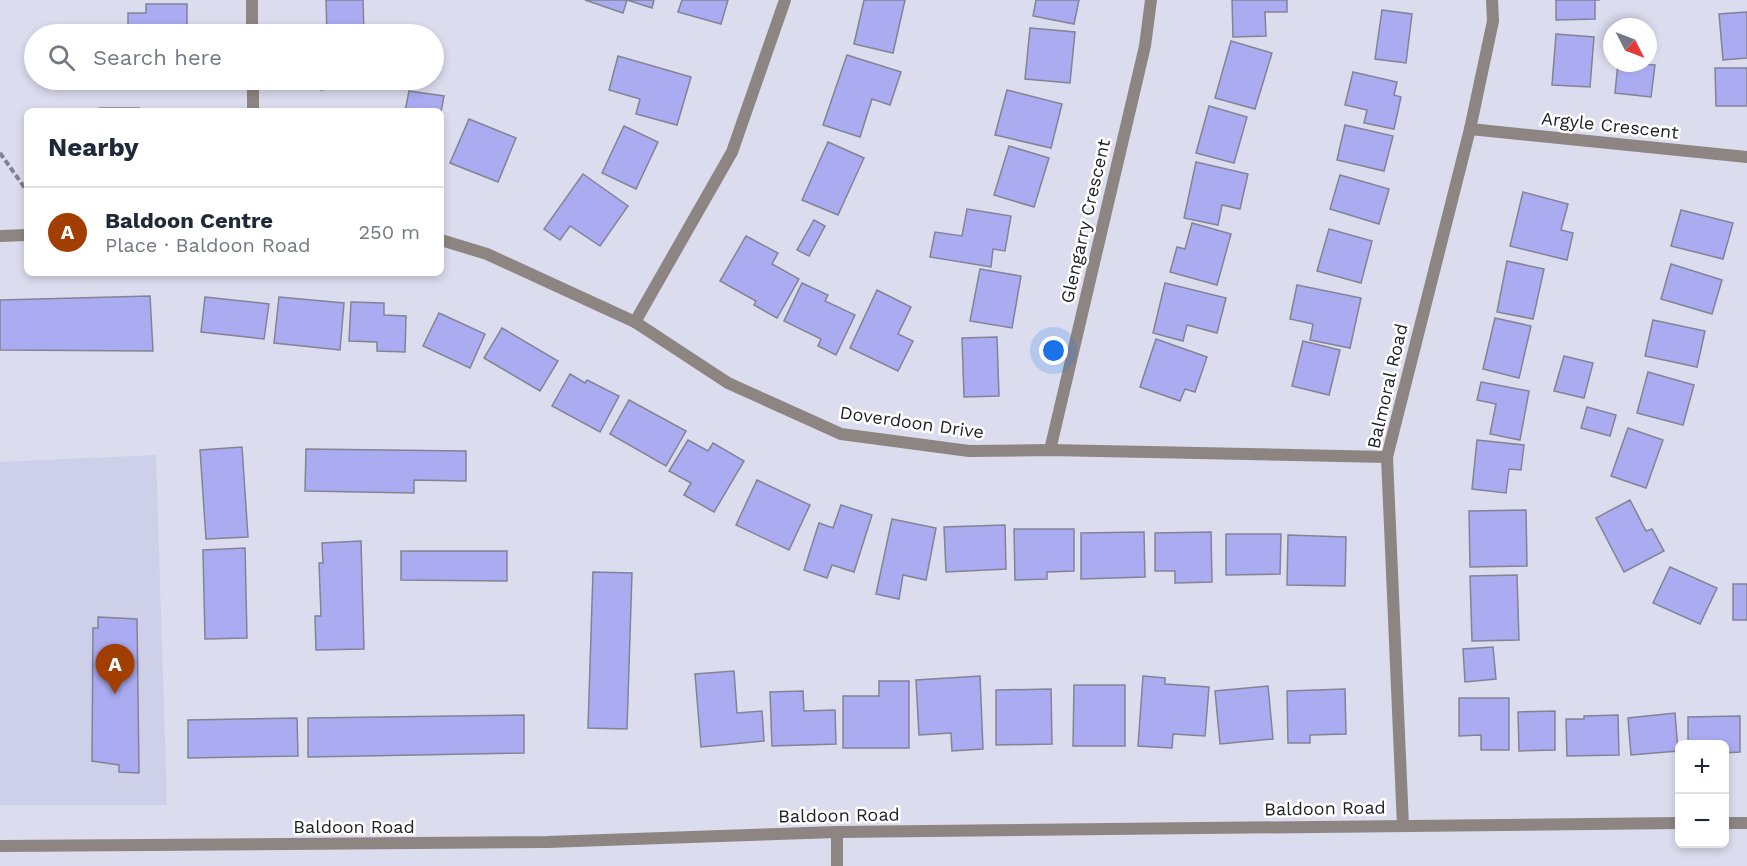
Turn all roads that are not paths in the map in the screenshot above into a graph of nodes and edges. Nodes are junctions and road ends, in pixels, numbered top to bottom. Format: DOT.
graph roads {
  1 [pos="252,0"];
  2 [pos="785,0"];
  3 [pos="1152,0"];
  4 [pos="1492,0"];
  5 [pos="252,24"];
  6 [pos="253,90"];
  7 [pos="253,108"];
  8 [pos="1470,129"];
  9 [pos="1747,157"];
  10 [pos="24,235"];
  11 [pos="0,236"];
  12 [pos="444,241"];
  13 [pos="635,322"];
  14 [pos="1050,450"];
  15 [pos="1387,457"];
  16 [pos="1675,823"];
  17 [pos="1729,823"];
  18 [pos="1747,823"];
  19 [pos="1404,825"];
  20 [pos="837,832"];
  21 [pos="0,846"];
  22 [pos="837,866"];
  1 -- 5 [label="street"];
  2 -- 13 [label="street"];
  3 -- 14 [label="street, Glengarry Crescent"];
  4 -- 8 [label="street, Balmoral Road"];
  6 -- 7 [label="street"];
  8 -- 9 [label="street, Argyle Crescent"];
  8 -- 15 [label="street, Balmoral Road"];
  10 -- 11 [label="street"];
  12 -- 13 [label="street, Doverdoon Drive"];
  13 -- 14 [label="street, Doverdoon Drive"];
  14 -- 15 [label="street, Doverdoon Drive"];
  15 -- 19 [label="street, Balmoral Road"];
  16 -- 19 [label="street, Baldoon Road"];
  17 -- 18 [label="street"];
  19 -- 20 [label="street, Baldoon Road"];
  20 -- 21 [label="street, Baldoon Road"];
  20 -- 22 [label="street"];
}
